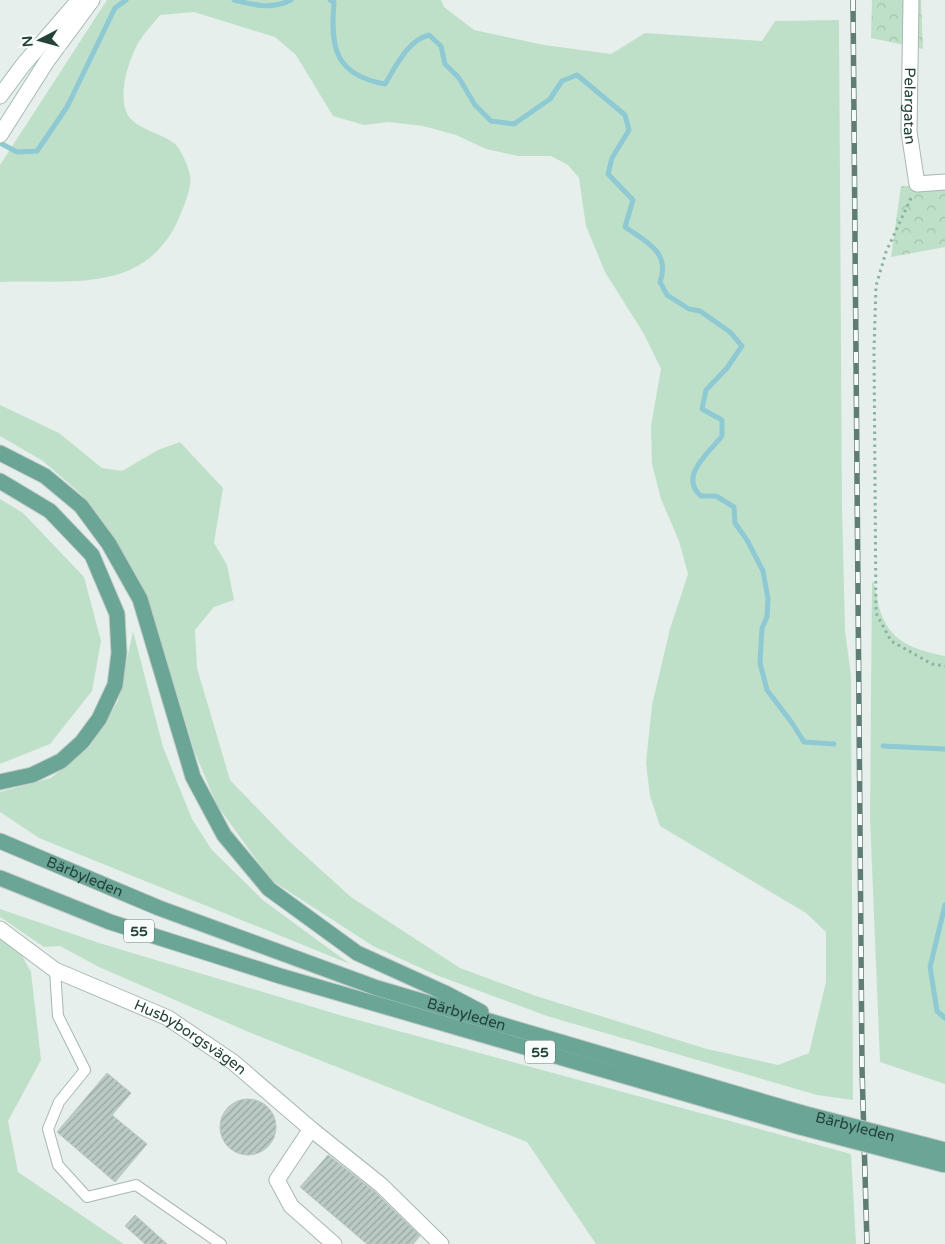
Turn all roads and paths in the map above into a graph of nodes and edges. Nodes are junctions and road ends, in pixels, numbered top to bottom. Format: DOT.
graph roads {
  1 [pos="80,0"];
  2 [pos="92,0"];
  3 [pos="912,0"];
  4 [pos="0,96"];
  5 [pos="0,135"];
  6 [pos="945,182"];
  7 [pos="917,184"];
  8 [pos="0,453"];
  9 [pos="0,481"];
  10 [pos="945,666"];
  11 [pos="0,782"];
  12 [pos="0,841"];
  13 [pos="0,878"];
  14 [pos="0,930"];
  15 [pos="55,970"];
  16 [pos="506,1026"];
  17 [pos="801,1120"];
  18 [pos="311,1129"];
  19 [pos="945,1150"];
  20 [pos="945,1165"];
  21 [pos="221,1244"];
  22 [pos="334,1244"];
  23 [pos="441,1244"];
  1 -- 4 [label="street"];
  2 -- 5 [label="street"];
  3 -- 7 [label="street, Pelargatan"];
  6 -- 7 [label="street"];
  7 -- 10 [label="path"];
  8 -- 16 [label="main road"];
  9 -- 11 [label="main road"];
  12 -- 16 [label="main road, Bärbyleden / 55"];
  13 -- 17 [label="main road, Bärbyleden / 55"];
  14 -- 15 [label="street, Husbyborgsvägen"];
  15 -- 18 [label="street, Husbyborgsvägen"];
  15 -- 21 [label="lane"];
  16 -- 17 [label="main road, Bärbyleden / 55"];
  17 -- 19 [label="main road, Bärbyleden / 55, bridge"];
  17 -- 20 [label="main road, Bärbyleden / 55, bridge"];
  18 -- 22 [label="street"];
  18 -- 23 [label="street, Husbyborgsvägen"];
}
